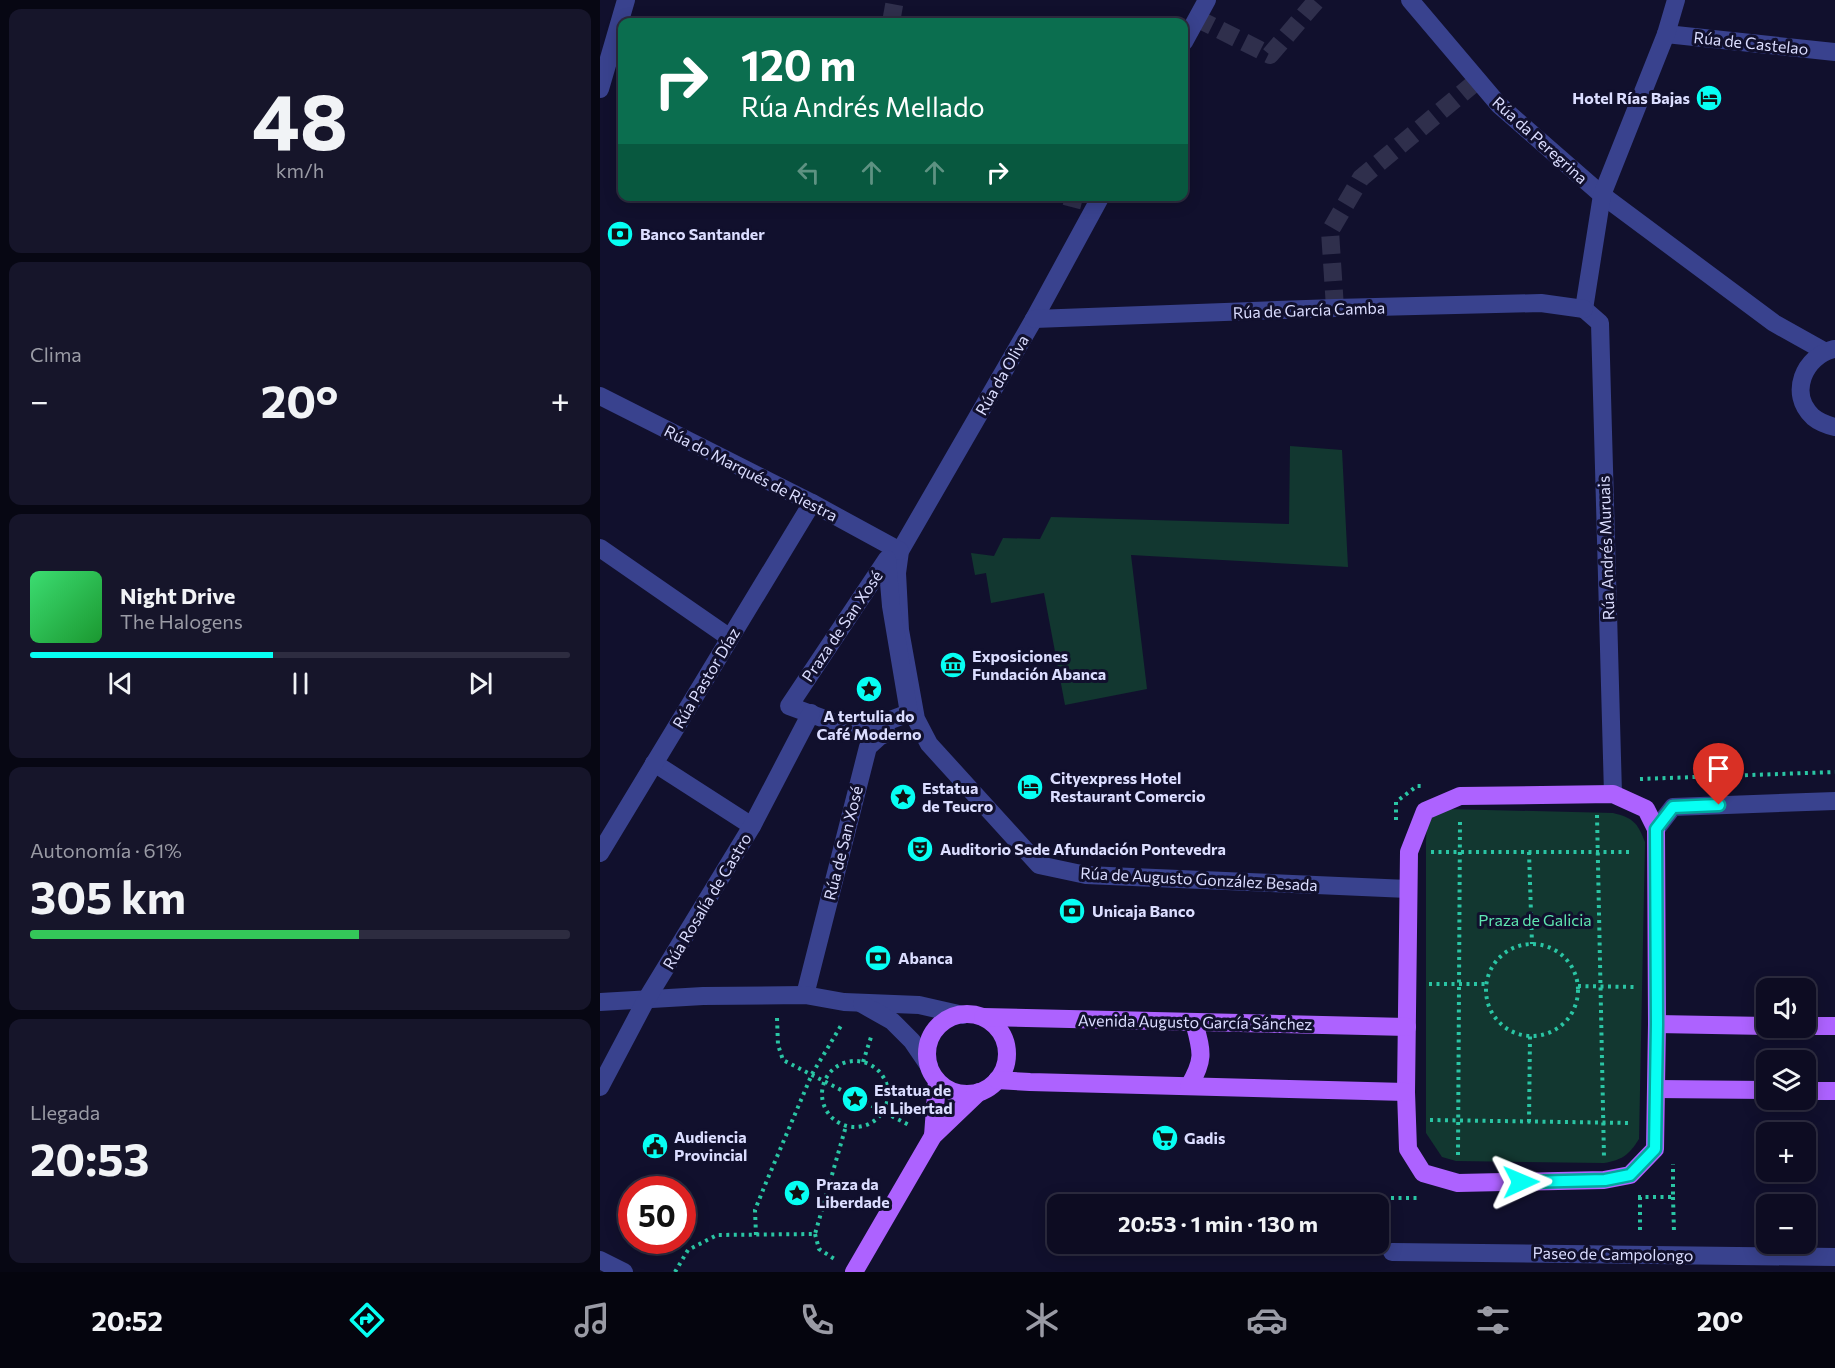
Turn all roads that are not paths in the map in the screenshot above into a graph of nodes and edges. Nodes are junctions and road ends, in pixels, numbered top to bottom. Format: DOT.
graph roads {
  1 [pos="626,0"];
  2 [pos="1206,0"];
  3 [pos="1410,0"];
  4 [pos="1676,0"];
  5 [pos="621,18"];
  6 [pos="618,27"];
  7 [pos="1188,34"];
  8 [pos="1666,34"];
  9 [pos="1835,52"];
  10 [pos="600,89"];
  11 [pos="1602,195"];
  12 [pos="1098,201"];
  13 [pos="1584,309"];
  14 [pos="1034,320"];
  15 [pos="1830,350"];
  16 [pos="600,396"];
  17 [pos="1835,427"];
  18 [pos="812,503"];
  19 [pos="601,550"];
  20 [pos="900,551"];
  21 [pos="730,638"];
  22 [pos="812,713"];
  23 [pos="916,718"];
  24 [pos="654,764"];
  25 [pos="1613,794"];
  26 [pos="1835,801"];
  27 [pos="752,826"];
  28 [pos="1656,829"];
  29 [pos="600,853"];
  30 [pos="1408,889"];
  31 [pos="805,995"];
  32 [pos="646,1000"];
  33 [pos="600,1002"];
  34 [pos="861,1003"];
  35 [pos="963,1015"];
  36 [pos="983,1017"];
  37 [pos="1194,1022"];
  38 [pos="1657,1024"];
  39 [pos="1756,1026"];
  40 [pos="1816,1026"];
  41 [pos="1835,1026"];
  42 [pos="1407,1027"];
  43 [pos="933,1073"];
  44 [pos="997,1080"];
  45 [pos="1189,1086"];
  46 [pos="600,1087"];
  47 [pos="1656,1089"];
  48 [pos="1756,1090"];
  49 [pos="1816,1091"];
  50 [pos="1835,1091"];
  51 [pos="979,1092"];
  52 [pos="1406,1092"];
  53 [pos="933,1136"];
  54 [pos="1392,1252"];
  55 [pos="1835,1257"];
  56 [pos="600,1260"];
  57 [pos="624,1272"];
  58 [pos="854,1272"];
  1 -- 5 [label="street"];
  2 -- 7 [label="street"];
  3 -- 11 [label="street, Rúa da Peregrina"];
  4 -- 8 [label="street"];
  6 -- 10 [label="street"];
  8 -- 9 [label="street, Rúa de Castelao"];
  8 -- 11 [label="street"];
  11 -- 13 [label="street, Rúa da Peregrina"];
  11 -- 15 [label="street, Rúa da Peregrina"];
  12 -- 14 [label="street, Rúa da Oliva"];
  13 -- 14 [label="street, Rúa de García Camba"];
  13 -- 25 [label="street, Rúa Andrés Muruais"];
  14 -- 20 [label="street, Rúa da Oliva"];
  15 -- 17 [label="street, Rúa da Peregrina"];
  16 -- 18 [label="street, Rúa do Marqués de Riestra"];
  18 -- 20 [label="street, Rúa do Marqués de Riestra"];
  18 -- 21 [label="street, Rúa Pastor Díaz"];
  19 -- 21 [label="street"];
  20 -- 23 [label="street, Praza de San Xosé"];
  21 -- 24 [label="street, Rúa Pastor Díaz"];
  22 -- 22 [label="street, Praza de San Xosé"];
  22 -- 27 [label="street, Rúa Rosalía de Castro"];
  23 -- 30 [label="street, Rúa de Augusto González Besada"];
  23 -- 31 [label="street, Rúa de San Xosé"];
  24 -- 27 [label="street"];
  24 -- 29 [label="street, Rúa Pastor Díaz"];
  25 -- 28 [label="main road"];
  25 -- 30 [label="main road"];
  26 -- 28 [label="street"];
  27 -- 32 [label="street, Rúa Rosalía de Castro"];
  28 -- 38 [label="main road"];
  30 -- 42 [label="main road"];
  31 -- 32 [label="street"];
  31 -- 34 [label="street"];
  32 -- 33 [label="street"];
  32 -- 46 [label="street, Rúa Rosalía de Castro"];
  34 -- 35 [label="street"];
  34 -- 43 [label="street"];
  35 -- 36 [label="main road"];
  35 -- 43 [label="main road"];
  36 -- 37 [label="main road, Avenida Augusto García Sánchez"];
  36 -- 44 [label="main road"];
  37 -- 42 [label="main road, Avenida Augusto García Sánchez"];
  37 -- 45 [label="main road"];
  38 -- 39 [label="main road"];
  38 -- 47 [label="main road"];
  40 -- 41 [label="main road"];
  42 -- 52 [label="main road"];
  43 -- 51 [label="main road"];
  43 -- 53 [label="main road"];
  44 -- 45 [label="main road"];
  44 -- 51 [label="main road"];
  45 -- 52 [label="main road"];
  47 -- 48 [label="main road"];
  47 -- 52 [label="main road"];
  49 -- 50 [label="main road"];
  51 -- 53 [label="main road"];
  53 -- 58 [label="main road"];
  54 -- 55 [label="street, Paseo de Campolongo"];
  56 -- 57 [label="street"];
}
